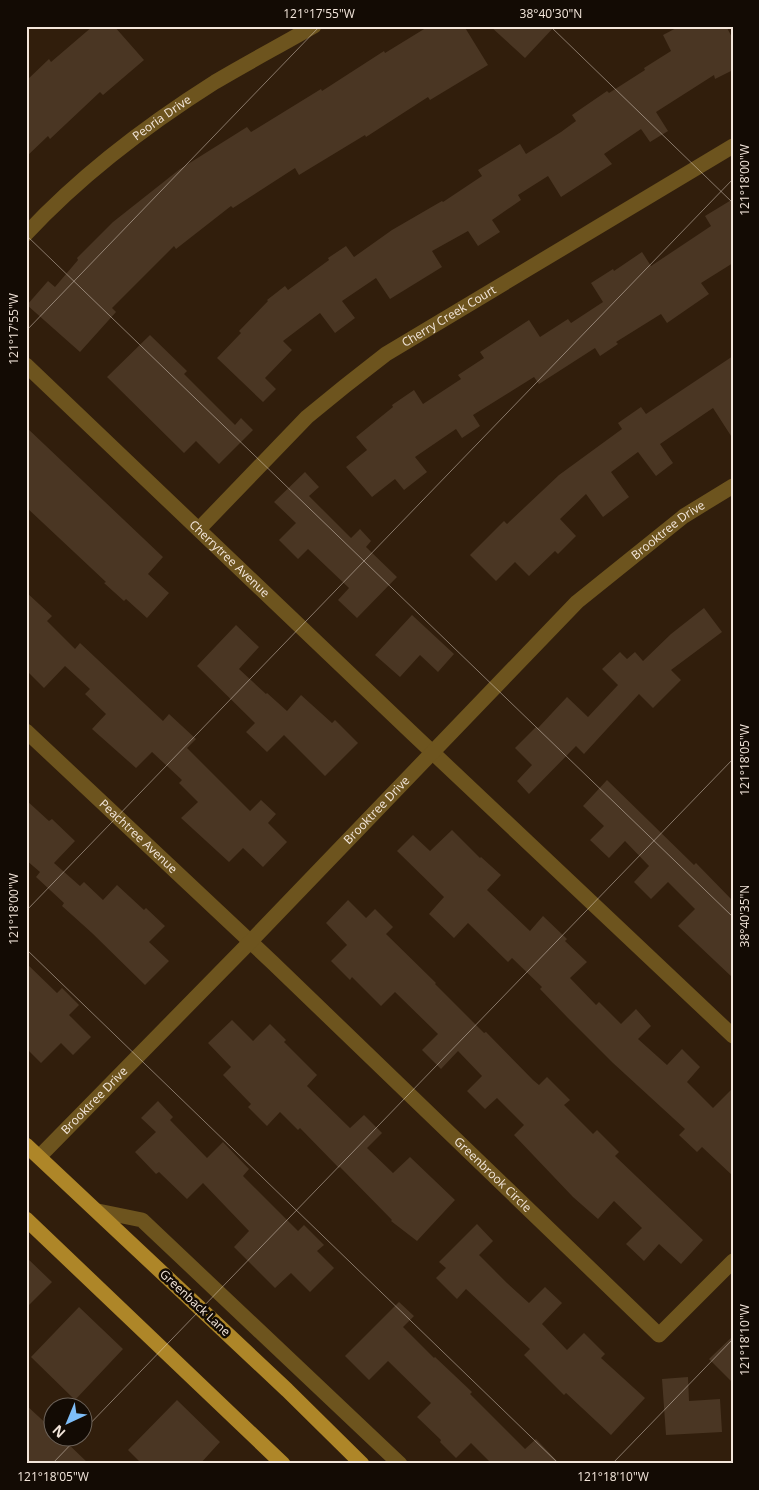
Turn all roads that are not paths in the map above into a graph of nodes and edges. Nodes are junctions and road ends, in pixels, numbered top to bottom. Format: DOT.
graph roads {
  1 [pos="314,26"];
  2 [pos="733,146"];
  3 [pos="26,234"];
  4 [pos="26,365"];
  5 [pos="733,486"];
  6 [pos="199,529"];
  7 [pos="26,731"];
  8 [pos="433,753"];
  9 [pos="250,942"];
  10 [pos="733,1036"];
  11 [pos="26,1145"];
  12 [pos="33,1156"];
  13 [pos="98,1211"];
  14 [pos="26,1220"];
  15 [pos="733,1261"];
  16 [pos="283,1464"];
  17 [pos="362,1464"];
  18 [pos="400,1464"];
  1 -- 3 [label="street, Peoria Drive"];
  2 -- 6 [label="street, Cherry Creek Court"];
  4 -- 6 [label="street, Cherrytree Avenue"];
  5 -- 8 [label="street, Brooktree Drive"];
  6 -- 8 [label="street, Cherrytree Avenue"];
  7 -- 9 [label="street, Peachtree Avenue"];
  8 -- 9 [label="street, Brooktree Drive"];
  8 -- 10 [label="street"];
  9 -- 12 [label="street, Brooktree Drive"];
  9 -- 15 [label="street, Greenbrook Circle"];
  11 -- 12 [label="main road, Greenback Lane"];
  12 -- 13 [label="main road, Greenback Lane"];
  13 -- 17 [label="main road, Greenback Lane"];
  13 -- 18 [label="street"];
  14 -- 16 [label="main road"];
}
